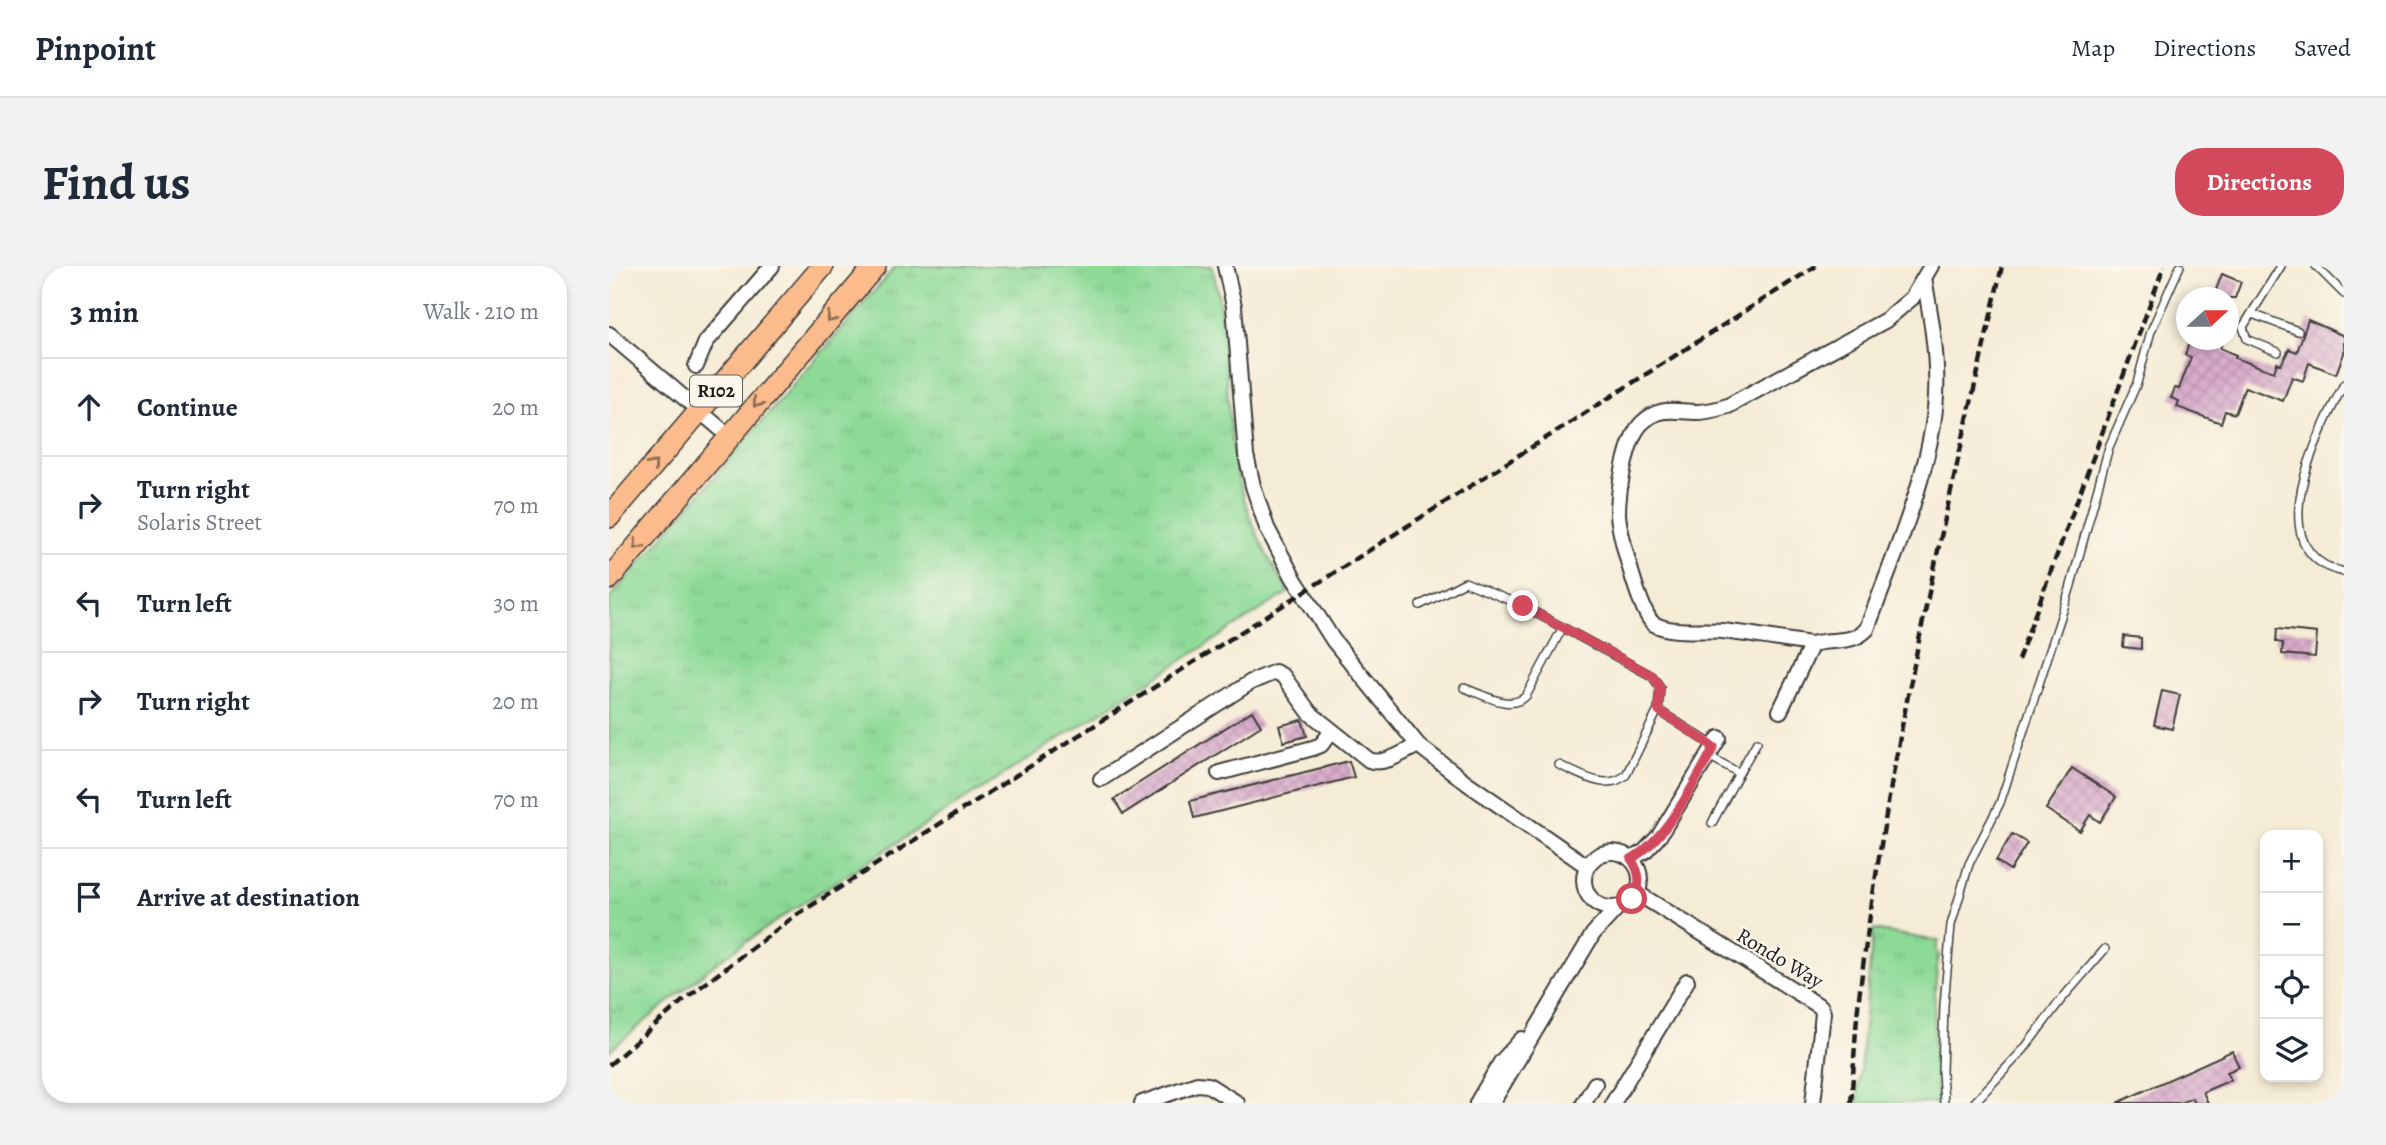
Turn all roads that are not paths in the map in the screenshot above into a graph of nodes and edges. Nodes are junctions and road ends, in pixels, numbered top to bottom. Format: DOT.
graph roads {
  1 [pos="772,266"];
  2 [pos="823,266"];
  3 [pos="875,266"];
  4 [pos="1225,266"];
  5 [pos="2180,266"];
  6 [pos="2281,266"];
  7 [pos="2316,266"];
  8 [pos="1928,272"];
  9 [pos="2344,294"];
  10 [pos="2252,314"];
  11 [pos="2298,331"];
  12 [pos="609,334"];
  13 [pos="2277,352"];
  14 [pos="696,366"];
  15 [pos="2344,384"];
  16 [pos="699,412"];
  17 [pos="729,436"];
  18 [pos="609,517"];
  19 [pos="2344,572"];
  20 [pos="609,579"];
  21 [pos="1420,605"];
  22 [pos="1563,627"];
  23 [pos="1812,644"];
  24 [pos="1464,688"];
  25 [pos="1658,710"];
  26 [pos="1780,711"];
  27 [pos="1332,731"];
  28 [pos="1757,743"];
  29 [pos="1418,745"];
  30 [pos="1714,747"];
  31 [pos="1559,765"];
  32 [pos="1219,773"];
  33 [pos="1739,773"];
  34 [pos="1101,779"];
  35 [pos="1712,823"];
  36 [pos="1631,859"];
  37 [pos="1587,866"];
  38 [pos="1637,893"];
  39 [pos="1595,902"];
  40 [pos="1617,908"];
  41 [pos="1593,934"];
  42 [pos="2105,949"];
  43 [pos="1688,981"];
  44 [pos="1541,1022"];
  45 [pos="1595,1084"];
  46 [pos="1142,1103"];
  47 [pos="1237,1103"];
  48 [pos="1477,1103"];
  49 [pos="1492,1103"];
  50 [pos="1502,1103"];
  51 [pos="1584,1103"];
  52 [pos="1613,1103"];
  53 [pos="1813,1103"];
  54 [pos="1944,1103"];
  55 [pos="1974,1103"];
  1 -- 14 [label="street"];
  2 -- 16 [label="main road, R102"];
  3 -- 17 [label="main road, R102, one-way"];
  4 -- 29 [label="street"];
  5 -- 54 [label="lane"];
  6 -- 10 [label="lane"];
  7 -- 9 [label="lane"];
  8 -- 23 [label="street"];
  8 -- 23 [label="street"];
  10 -- 11 [label="lane"];
  10 -- 13 [label="lane"];
  12 -- 16 [label="street"];
  15 -- 19 [label="lane"];
  16 -- 17 [label="street"];
  18 -- 16 [label="main road, R102, one-way"];
  17 -- 20 [label="main road, R102, one-way"];
  21 -- 22 [label="lane"];
  22 -- 24 [label="lane"];
  22 -- 25 [label="lane"];
  23 -- 26 [label="street"];
  25 -- 30 [label="lane"];
  25 -- 31 [label="lane"];
  27 -- 29 [label="street"];
  27 -- 32 [label="street"];
  27 -- 34 [label="street"];
  28 -- 33 [label="lane"];
  29 -- 37 [label="street"];
  30 -- 33 [label="lane"];
  30 -- 36 [label="street"];
  33 -- 35 [label="lane"];
  36 -- 37 [label="street"];
  36 -- 38 [label="street"];
  37 -- 39 [label="street"];
  38 -- 40 [label="street"];
  38 -- 53 [label="street, Rondo Way"];
  39 -- 40 [label="street"];
  39 -- 41 [label="street"];
  40 -- 41 [label="street"];
  41 -- 44 [label="street"];
  42 -- 55 [label="lane"];
  43 -- 52 [label="street"];
  44 -- 48 [label="street"];
  44 -- 49 [label="street"];
  44 -- 50 [label="street"];
  45 -- 51 [label="street"];
  46 -- 47 [label="street"];
}
